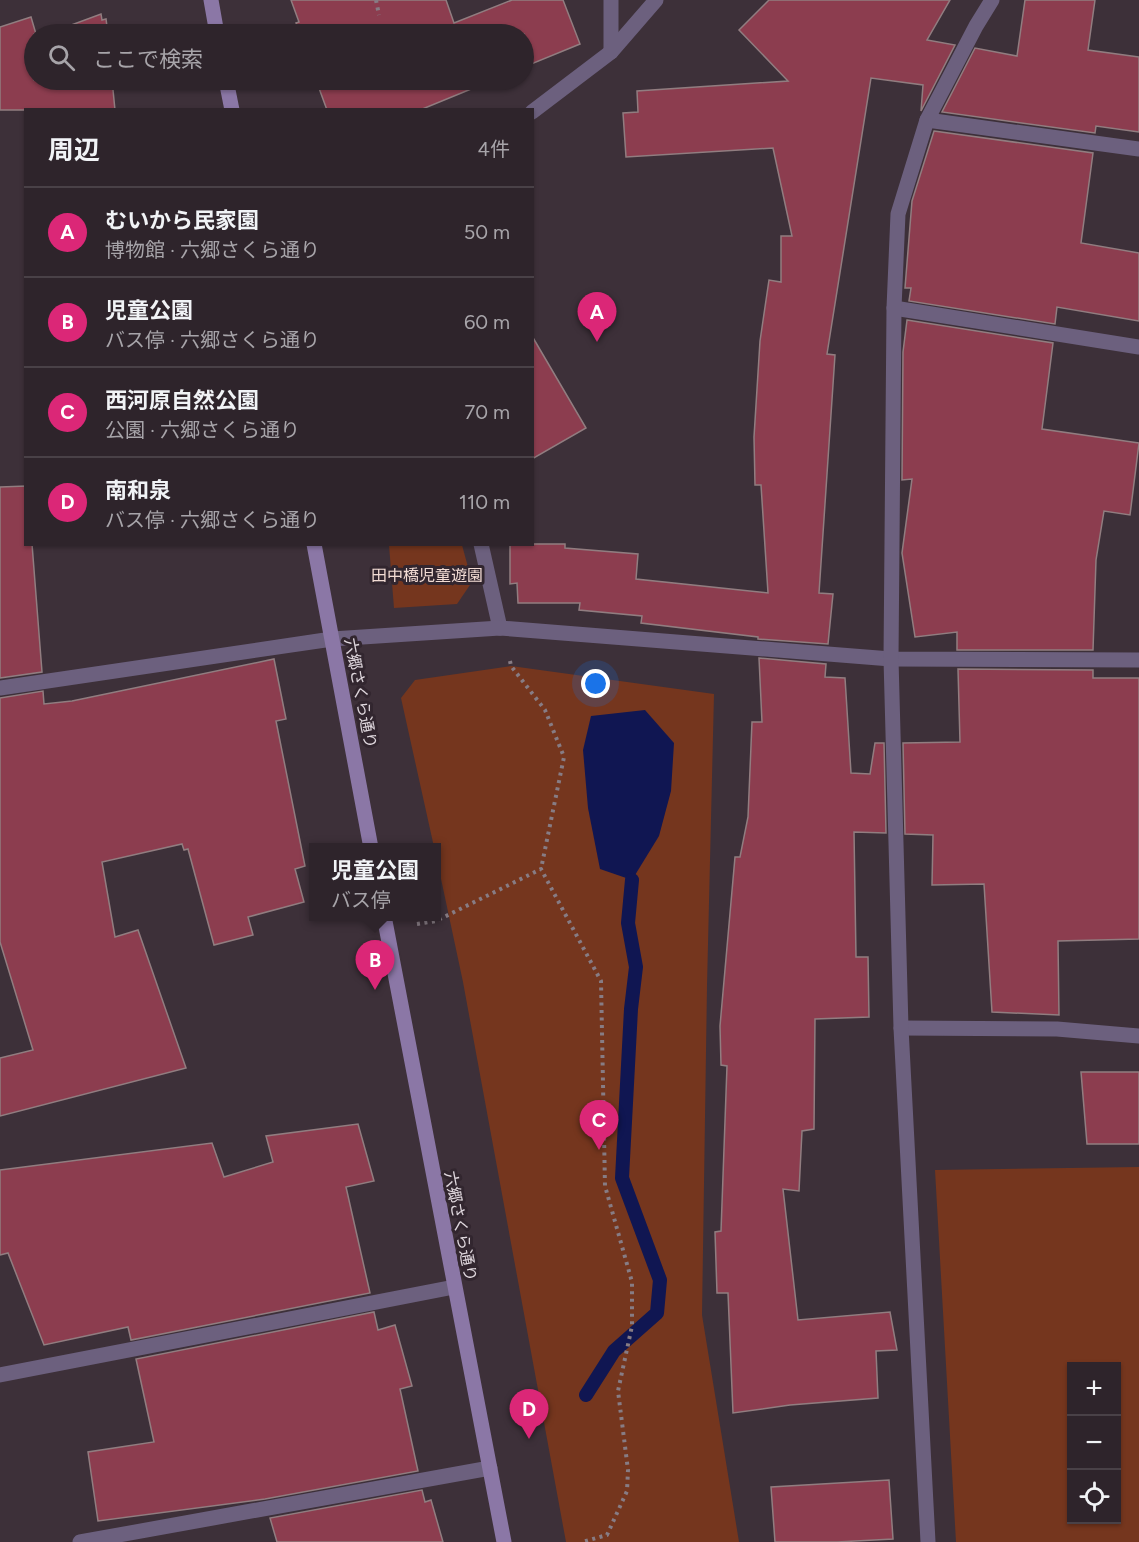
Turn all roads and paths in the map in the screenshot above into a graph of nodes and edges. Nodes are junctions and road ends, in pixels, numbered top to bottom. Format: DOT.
graph roads {
  1 [pos="211,0"];
  2 [pos="376,0"];
  3 [pos="611,0"];
  4 [pos="656,0"];
  5 [pos="992,0"];
  6 [pos="379,15"];
  7 [pos="215,24"];
  8 [pos="611,52"];
  9 [pos="228,90"];
  10 [pos="232,108"];
  11 [pos="534,110"];
  12 [pos="927,120"];
  13 [pos="1139,149"];
  14 [pos="894,308"];
  15 [pos="1139,346"];
  16 [pos="314,546"];
  17 [pos="481,546"];
  18 [pos="500,628"];
  19 [pos="332,639"];
  20 [pos="891,659"];
  21 [pos="1139,660"];
  22 [pos="0,688"];
  23 [pos="370,843"];
  24 [pos="541,869"];
  25 [pos="441,919"];
  26 [pos="436,921"];
  27 [pos="385,923"];
  28 [pos="901,1028"];
  29 [pos="1139,1036"];
  30 [pos="454,1287"];
  31 [pos="0,1375"];
  32 [pos="489,1468"];
  33 [pos="80,1542"];
  34 [pos="504,1542"];
  35 [pos="582,1542"];
  36 [pos="928,1542"];
  1 -- 7 [label="main road"];
  2 -- 6 [label="path"];
  3 -- 8 [label="street"];
  4 -- 8 [label="street"];
  5 -- 12 [label="street"];
  8 -- 11 [label="street"];
  9 -- 10 [label="main road"];
  12 -- 13 [label="street"];
  12 -- 14 [label="street"];
  14 -- 15 [label="street"];
  14 -- 20 [label="street"];
  16 -- 19 [label="main road, 六郷さくら通り"];
  17 -- 18 [label="street"];
  18 -- 19 [label="street"];
  18 -- 20 [label="street"];
  18 -- 24 [label="path"];
  19 -- 22 [label="street"];
  19 -- 23 [label="main road, 六郷さくら通り"];
  20 -- 21 [label="street"];
  20 -- 28 [label="street"];
  24 -- 25 [label="path"];
  24 -- 35 [label="path"];
  26 -- 27 [label="path"];
  27 -- 30 [label="main road, 六郷さくら通り"];
  28 -- 29 [label="street"];
  28 -- 36 [label="street"];
  30 -- 31 [label="street"];
  30 -- 32 [label="main road, 六郷さくら通り"];
  32 -- 33 [label="street"];
  32 -- 34 [label="main road, 六郷さくら通り"];
}
